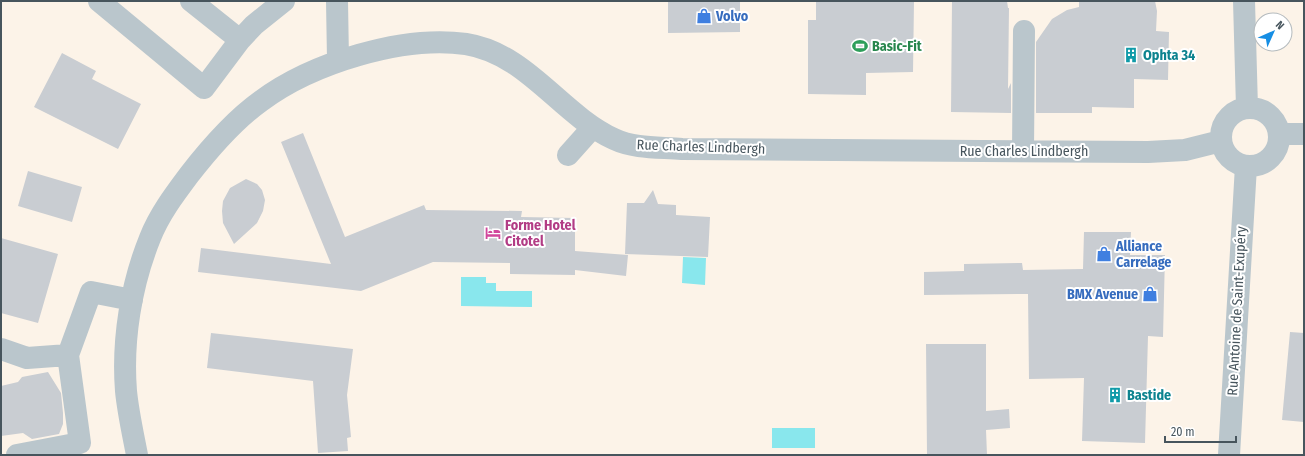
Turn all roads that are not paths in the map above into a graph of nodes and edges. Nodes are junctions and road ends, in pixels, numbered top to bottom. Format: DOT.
graph roads {
  1 [pos="99,1"];
  2 [pos="191,1"];
  3 [pos="284,1"];
  4 [pos="337,1"];
  5 [pos="1244,1"];
  6 [pos="1024,31"];
  7 [pos="240,40"];
  8 [pos="338,60"];
  9 [pos="1247,108"];
  10 [pos="593,127"];
  11 [pos="1279,134"];
  12 [pos="1304,134"];
  13 [pos="1221,141"];
  14 [pos="1023,151"];
  15 [pos="568,155"];
  16 [pos="1246,166"];
  17 [pos="132,300"];
  18 [pos="1,349"];
  19 [pos="68,355"];
  20 [pos="17,455"];
  21 [pos="137,455"];
  22 [pos="1228,455"];
  1 -- 7 [label="street"];
  2 -- 7 [label="street"];
  3 -- 7 [label="street"];
  4 -- 8 [label="street"];
  5 -- 9 [label="street"];
  6 -- 14 [label="street"];
  8 -- 10 [label="street, Rue Charles Lindbergh"];
  8 -- 17 [label="street, Rue Charles Lindbergh"];
  9 -- 11 [label="street"];
  9 -- 13 [label="street"];
  10 -- 14 [label="street, Rue Charles Lindbergh"];
  10 -- 15 [label="street"];
  11 -- 12 [label="street"];
  11 -- 16 [label="street"];
  13 -- 14 [label="street, Rue Charles Lindbergh"];
  13 -- 16 [label="street"];
  16 -- 22 [label="street, Rue Antoine de Saint-Exupéry"];
  17 -- 19 [label="street"];
  17 -- 21 [label="street, Rue Charles Lindbergh"];
  18 -- 19 [label="street"];
  19 -- 20 [label="street"];
}
